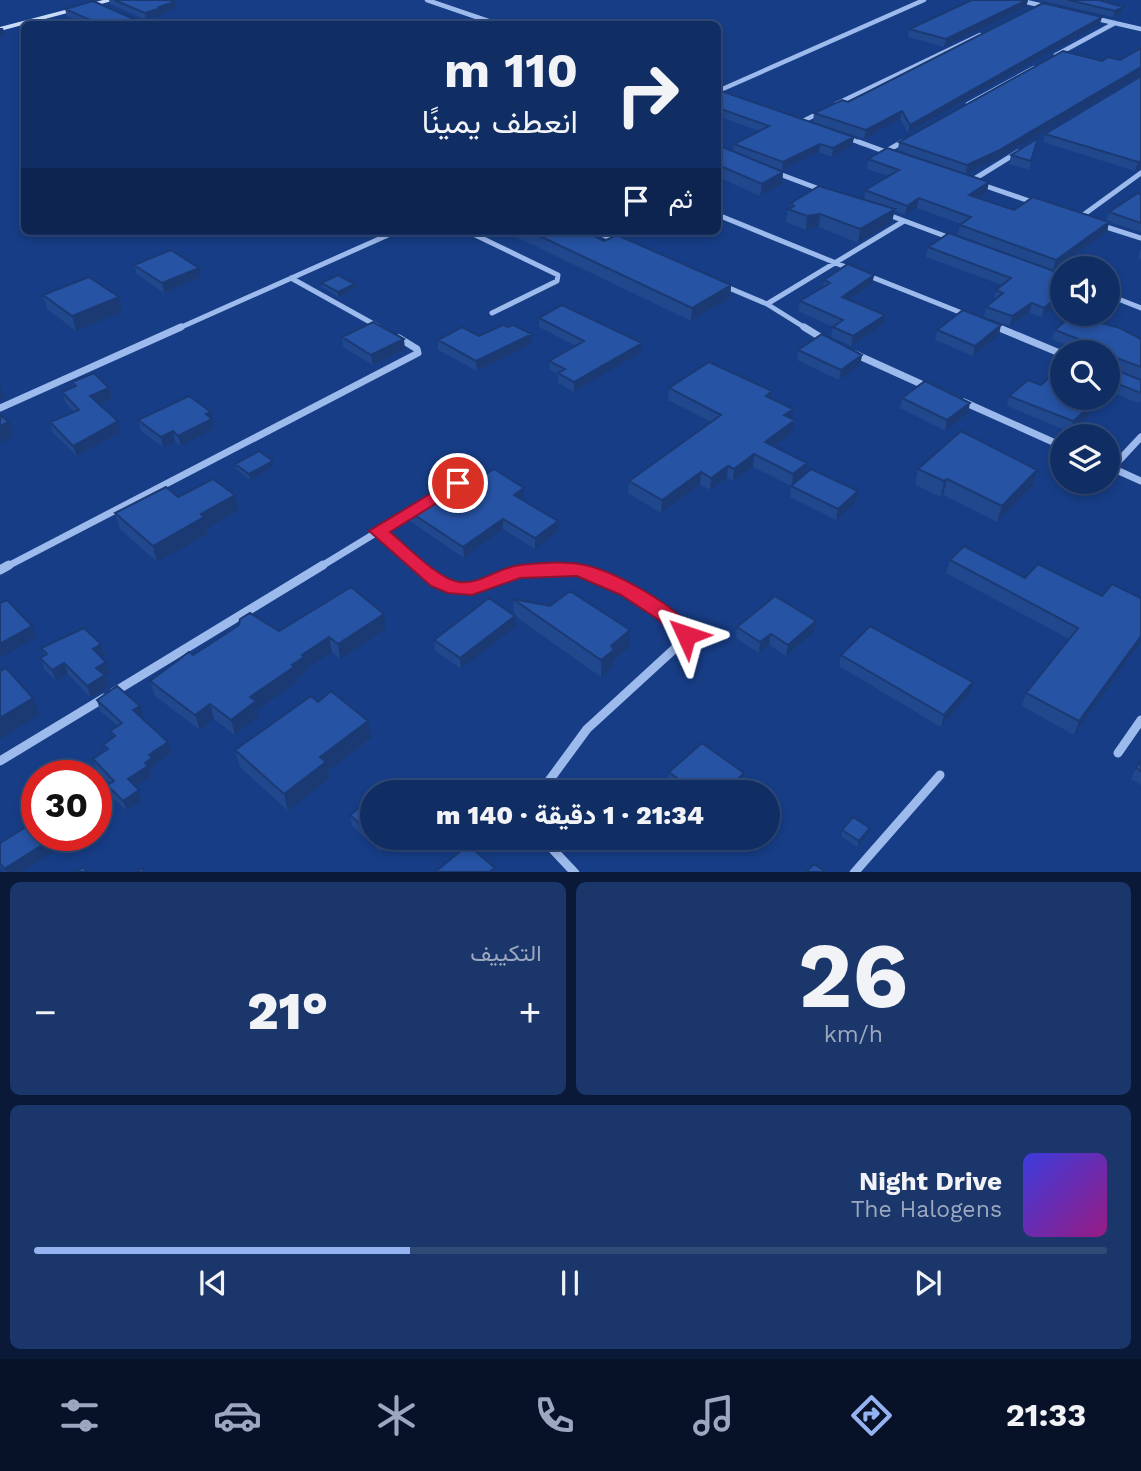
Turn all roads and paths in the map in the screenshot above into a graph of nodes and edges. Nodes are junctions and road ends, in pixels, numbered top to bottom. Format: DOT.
graph roads {
  1 [pos="111,0"];
  2 [pos="427,0"];
  3 [pos="924,0"];
  4 [pos="1018,0"];
  5 [pos="96,4"];
  6 [pos="1041,5"];
  7 [pos="1053,8"];
  8 [pos="108,9"];
  9 [pos="1029,11"];
  10 [pos="1090,17"];
  11 [pos="31,21"];
  12 [pos="488,21"];
  13 [pos="1115,23"];
  14 [pos="21,24"];
  15 [pos="0,29"];
  16 [pos="992,29"];
  17 [pos="1141,29"];
  18 [pos="1046,61"];
  19 [pos="1035,67"];
  20 [pos="721,92"];
  21 [pos="721,95"];
  22 [pos="729,99"];
  23 [pos="966,105"];
  24 [pos="789,118"];
  25 [pos="801,122"];
  26 [pos="813,126"];
  27 [pos="837,135"];
  28 [pos="908,139"];
  29 [pos="1030,145"];
  30 [pos="885,152"];
  31 [pos="897,156"];
  32 [pos="771,171"];
  33 [pos="1141,173"];
  34 [pos="958,176"];
  35 [pos="971,181"];
  36 [pos="831,194"];
  37 [pos="1043,205"];
  38 [pos="880,212"];
  39 [pos="1067,214"];
  40 [pos="721,216"];
  41 [pos="1079,218"];
  42 [pos="904,221"];
  43 [pos="388,235"];
  44 [pos="475,235"];
  45 [pos="603,235"];
  46 [pos="1141,238"];
  47 [pos="955,239"];
  48 [pos="631,247"];
  49 [pos="837,264"];
  50 [pos="290,278"];
  51 [pos="718,283"];
  52 [pos="1120,300"];
  53 [pos="767,304"];
  54 [pos="1141,308"];
  55 [pos="492,313"];
  56 [pos="974,318"];
  57 [pos="986,323"];
  58 [pos="833,345"];
  59 [pos="1050,349"];
  60 [pos="845,350"];
  61 [pos="942,393"];
  62 [pos="955,398"];
  63 [pos="0,408"];
  64 [pos="1141,437"];
  65 [pos="1050,441"];
  66 [pos="1120,457"];
  67 [pos="1120,472"];
  68 [pos="1141,481"];
  69 [pos="424,504"];
  70 [pos="378,531"];
  71 [pos="0,570"];
  72 [pos="1141,720"];
  73 [pos="1118,753"];
  74 [pos="0,761"];
  75 [pos="940,775"];
  76 [pos="547,780"];
  77 [pos="553,850"];
  78 [pos="574,872"];
  79 [pos="856,872"];
  1 -- 5 [label="main road"];
  2 -- 12 [label="street"];
  3 -- 20 [label="street"];
  4 -- 6 [label="street"];
  5 -- 8 [label="street"];
  5 -- 11 [label="main road"];
  6 -- 7 [label="street"];
  6 -- 9 [label="street"];
  10 -- 13 [label="street"];
  13 -- 17 [label="street"];
  13 -- 18 [label="street"];
  14 -- 15 [label="main road"];
  16 -- 25 [label="street"];
  19 -- 23 [label="street"];
  21 -- 22 [label="street"];
  24 -- 25 [label="street"];
  25 -- 26 [label="street"];
  27 -- 30 [label="street"];
  28 -- 30 [label="street"];
  29 -- 35 [label="street"];
  30 -- 31 [label="street"];
  32 -- 36 [label="street"];
  33 -- 41 [label="street"];
  34 -- 35 [label="street"];
  35 -- 37 [label="street"];
  38 -- 42 [label="street"];
  39 -- 41 [label="street"];
  40 -- 49 [label="street"];
  41 -- 46 [label="street"];
  42 -- 47 [label="street"];
  42 -- 49 [label="street"];
  43 -- 50 [label="street"];
  44 -- 55 [label="street"];
  45 -- 48 [label="street"];
  49 -- 53 [label="street"];
  49 -- 56 [label="street"];
  50 -- 63 [label="street"];
  50 -- 71 [label="street"];
  51 -- 53 [label="street"];
  52 -- 54 [label="street"];
  53 -- 58 [label="street"];
  57 -- 59 [label="street"];
  60 -- 61 [label="street"];
  62 -- 65 [label="street"];
  64 -- 66 [label="street"];
  67 -- 68 [label="street"];
  69 -- 70 [label="street"];
  70 -- 74 [label="street"];
  70 -- 76 [label="street"];
  72 -- 73 [label="street"];
  75 -- 79 [label="street"];
  77 -- 78 [label="street"];
}
